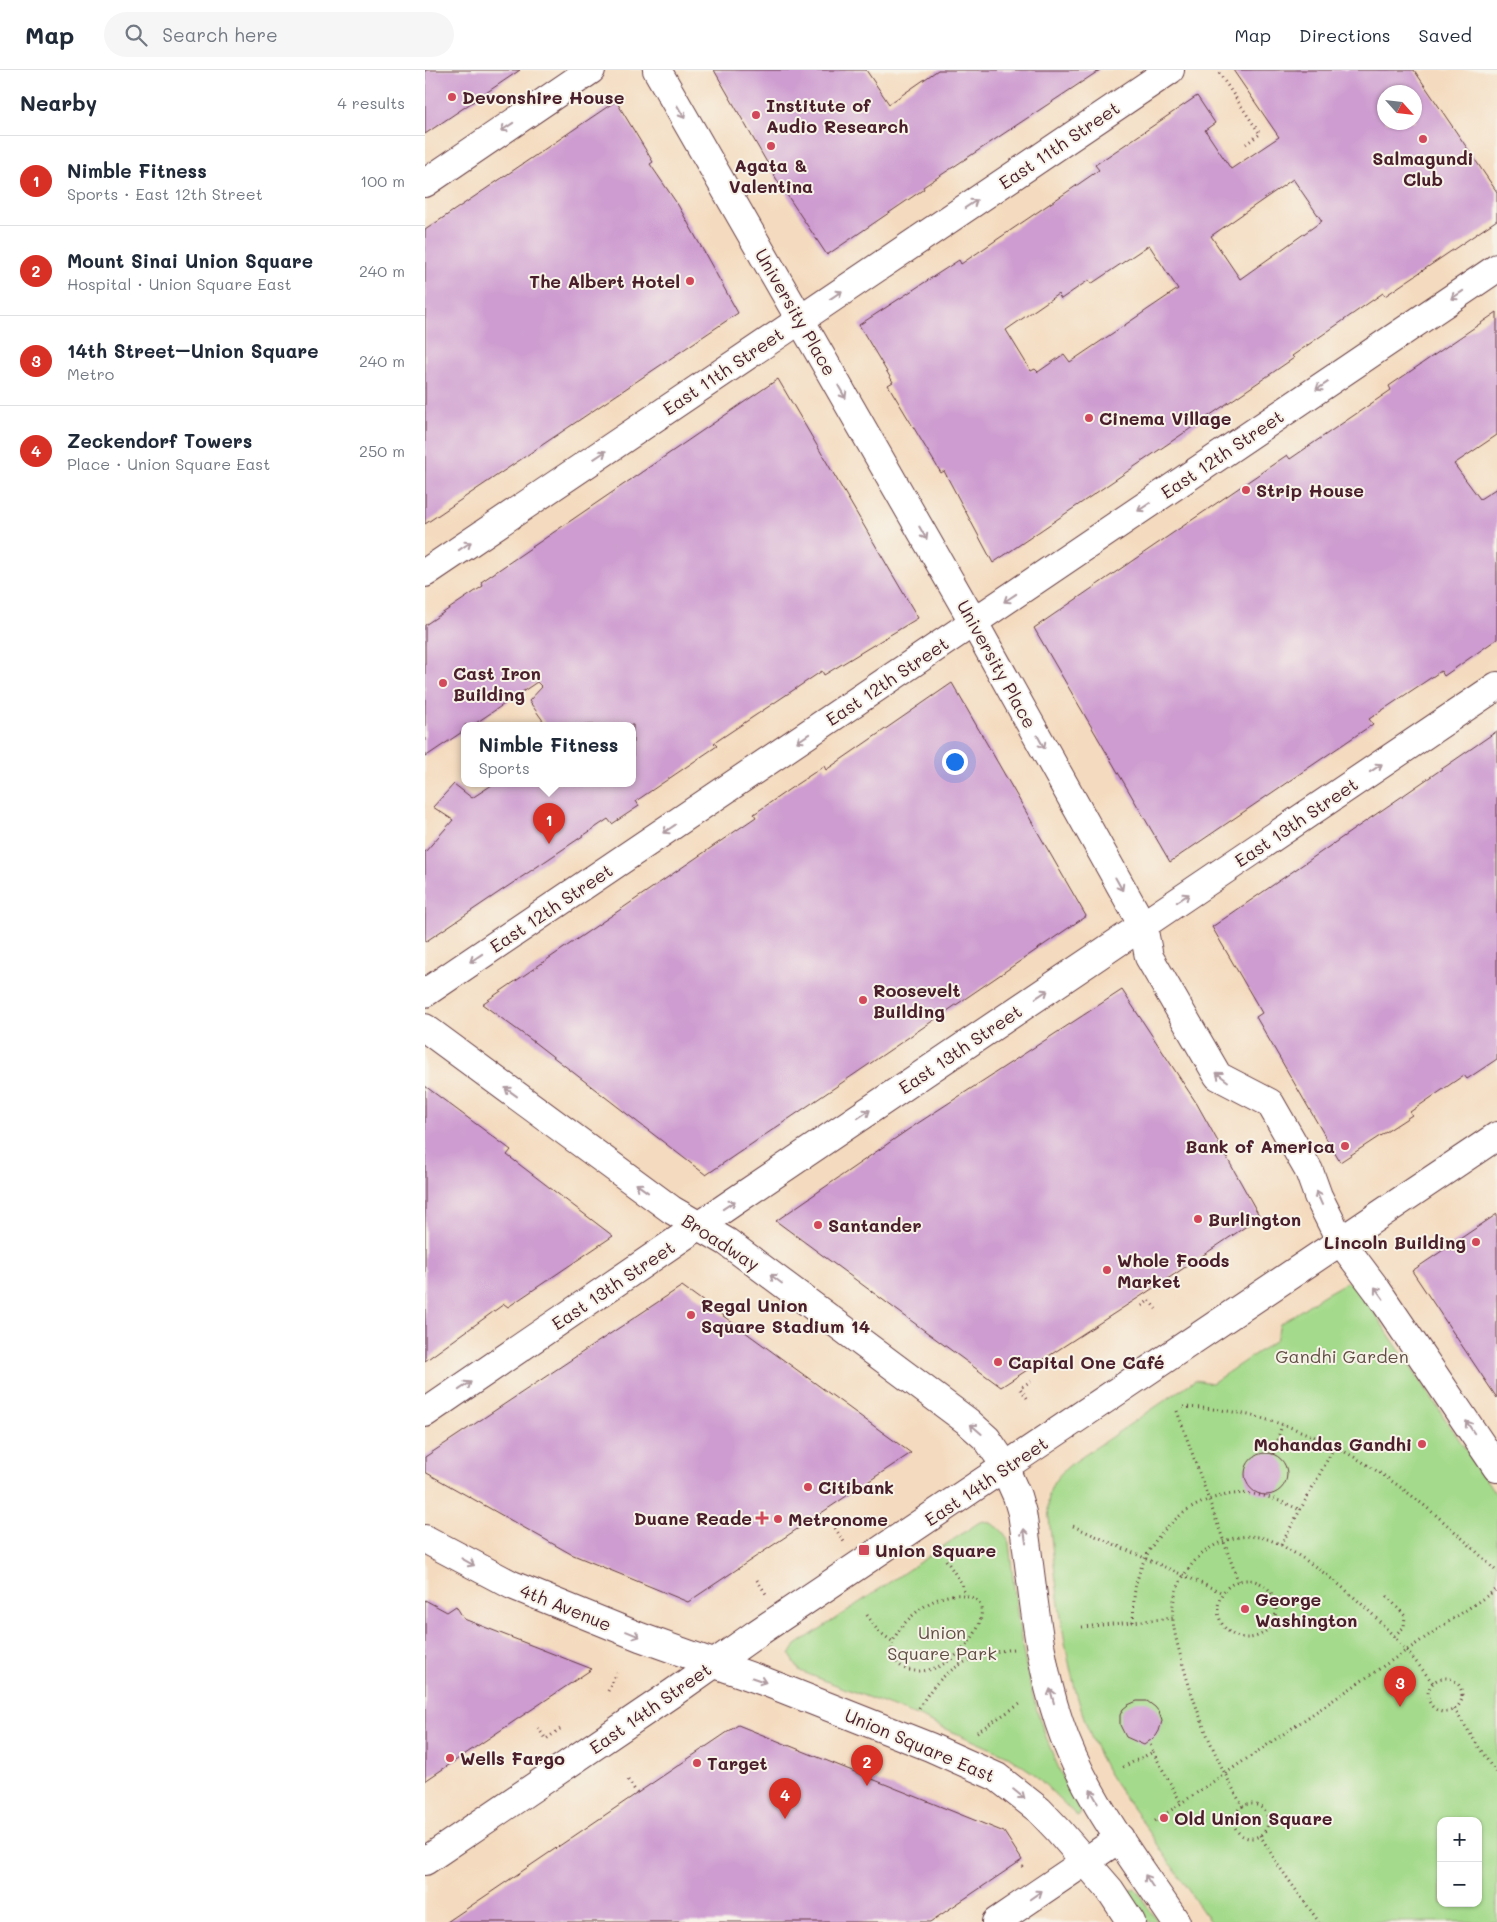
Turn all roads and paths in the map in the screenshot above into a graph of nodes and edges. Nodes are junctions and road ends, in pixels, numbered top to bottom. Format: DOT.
graph roads {
  1 [pos="591,70"];
  2 [pos="657,70"];
  3 [pos="1170,70"];
  4 [pos="1219,73"];
  5 [pos="1246,144"];
  6 [pos="425,182"];
  7 [pos="1497,268"];
  8 [pos="800,319"];
  9 [pos="425,573"];
  10 [pos="974,622"];
  11 [pos="1497,686"];
  12 [pos="1143,926"];
  13 [pos="425,993"];
  14 [pos="425,1028"];
  15 [pos="1497,1136"];
  16 [pos="698,1226"];
  17 [pos="1341,1242"];
  18 [pos="1142,1306"];
  19 [pos="1156,1309"];
  20 [pos="1031,1381"];
  21 [pos="1027,1398"];
  22 [pos="1183,1407"];
  23 [pos="1177,1411"];
  24 [pos="425,1413"];
  25 [pos="1282,1425"];
  26 [pos="1335,1446"];
  27 [pos="1273,1454"];
  28 [pos="1005,1468"];
  29 [pos="1497,1468"];
  30 [pos="1208,1500"];
  31 [pos="1300,1510"];
  32 [pos="1073,1526"];
  33 [pos="835,1528"];
  34 [pos="425,1539"];
  35 [pos="1223,1542"];
  36 [pos="1281,1545"];
  37 [pos="838,1546"];
  38 [pos="1145,1558"];
  39 [pos="945,1560"];
  40 [pos="1497,1572"];
  41 [pos="1183,1575"];
  42 [pos="757,1580"];
  43 [pos="1238,1581"];
  44 [pos="1497,1589"];
  45 [pos="771,1591"];
  46 [pos="1223,1593"];
  47 [pos="965,1595"];
  48 [pos="1387,1596"];
  49 [pos="867,1615"];
  50 [pos="1173,1618"];
  51 [pos="1133,1622"];
  52 [pos="1083,1627"];
  53 [pos="1395,1636"];
  54 [pos="893,1642"];
  55 [pos="1014,1649"];
  56 [pos="1408,1650"];
  57 [pos="952,1659"];
  58 [pos="713,1664"];
  59 [pos="957,1666"];
  60 [pos="617,1673"];
  61 [pos="1433,1683"];
  62 [pos="608,1691"];
  63 [pos="1023,1702"];
  64 [pos="919,1708"];
  65 [pos="1454,1709"];
  66 [pos="538,1728"];
  67 [pos="559,1729"];
  68 [pos="977,1732"];
  69 [pos="1149,1741"];
  70 [pos="1153,1752"];
  71 [pos="1123,1767"];
  72 [pos="1224,1774"];
  73 [pos="1497,1774"];
  74 [pos="628,1780"];
  75 [pos="637,1793"];
  76 [pos="1181,1803"];
  77 [pos="1243,1807"];
  78 [pos="1155,1821"];
  79 [pos="1260,1835"];
  80 [pos="1120,1838"];
  81 [pos="425,1860"];
  82 [pos="1085,1861"];
  83 [pos="1019,1862"];
  84 [pos="1024,1870"];
  85 [pos="996,1922"];
  86 [pos="1131,1922"];
  87 [pos="1176,1922"];
  88 [pos="1319,1922"];
  1 -- 6 [label="street, one-way"];
  2 -- 8 [label="street, University Place, one-way"];
  8 -- 3 [label="street, East 11th Street, one-way"];
  4 -- 5 [label="path"];
  7 -- 10 [label="street, East 12th Street, one-way"];
  9 -- 8 [label="street, East 11th Street, one-way"];
  8 -- 10 [label="street, University Place, one-way"];
  10 -- 12 [label="street, University Place, one-way"];
  10 -- 13 [label="street, East 12th Street, one-way"];
  12 -- 11 [label="street, East 13th Street, one-way"];
  16 -- 12 [label="street, East 13th Street, one-way"];
  17 -- 12 [label="street, University Place, one-way"];
  16 -- 14 [label="street, Broadway, one-way"];
  15 -- 17 [label="street, East 14th Street"];
  24 -- 16 [label="street, East 13th Street, one-way"];
  28 -- 16 [label="street, Broadway, one-way"];
  17 -- 28 [label="street, East 14th Street"];
  29 -- 17 [label="street, University Place, one-way"];
  18 -- 19 [label="path"];
  20 -- 21 [label="path"];
  22 -- 25 [label="path"];
  23 -- 30 [label="path"];
  25 -- 26 [label="path"];
  25 -- 27 [label="path"];
  26 -- 31 [label="path"];
  26 -- 40 [label="path"];
  28 -- 58 [label="street, East 14th Street"];
  80 -- 28 [label="street, one-way"];
  30 -- 31 [label="path"];
  30 -- 35 [label="path"];
  30 -- 38 [label="path"];
  31 -- 36 [label="path"];
  32 -- 38 [label="path"];
  33 -- 37 [label="path"];
  34 -- 58 [label="street, 4th Avenue, one-way"];
  35 -- 36 [label="path"];
  35 -- 41 [label="path"];
  35 -- 43 [label="path"];
  36 -- 53 [label="path"];
  38 -- 41 [label="path"];
  38 -- 51 [label="path"];
  39 -- 47 [label="path"];
  41 -- 46 [label="path"];
  41 -- 50 [label="path"];
  42 -- 45 [label="path"];
  43 -- 46 [label="path"];
  43 -- 46 [label="path"];
  44 -- 56 [label="path"];
  47 -- 54 [label="path"];
  47 -- 57 [label="path"];
  48 -- 53 [label="path"];
  49 -- 54 [label="path"];
  50 -- 51 [label="path"];
  50 -- 72 [label="path"];
  51 -- 52 [label="path"];
  53 -- 56 [label="path"];
  54 -- 57 [label="path"];
  55 -- 59 [label="path"];
  56 -- 61 [label="path"];
  56 -- 72 [label="path"];
  57 -- 59 [label="path"];
  58 -- 81 [label="street, East 14th Street"];
  58 -- 82 [label="street, Union Square East, one-way"];
  59 -- 64 [label="path"];
  60 -- 62 [label="path"];
  61 -- 65 [label="path"];
  61 -- 65 [label="path"];
  63 -- 68 [label="path"];
  65 -- 73 [label="path"];
  66 -- 67 [label="path"];
  69 -- 70 [label="path"];
  70 -- 71 [label="path"];
  70 -- 76 [label="path"];
  72 -- 76 [label="path"];
  72 -- 77 [label="path"];
  74 -- 75 [label="path"];
  76 -- 78 [label="path"];
  77 -- 79 [label="path"];
  77 -- 79 [label="path"];
  79 -- 88 [label="path"];
  80 -- 82 [label="street"];
  87 -- 80 [label="street, one-way"];
  85 -- 82 [label="street, one-way"];
  82 -- 86 [label="street, Union Square East"];
  83 -- 84 [label="path"];
}
